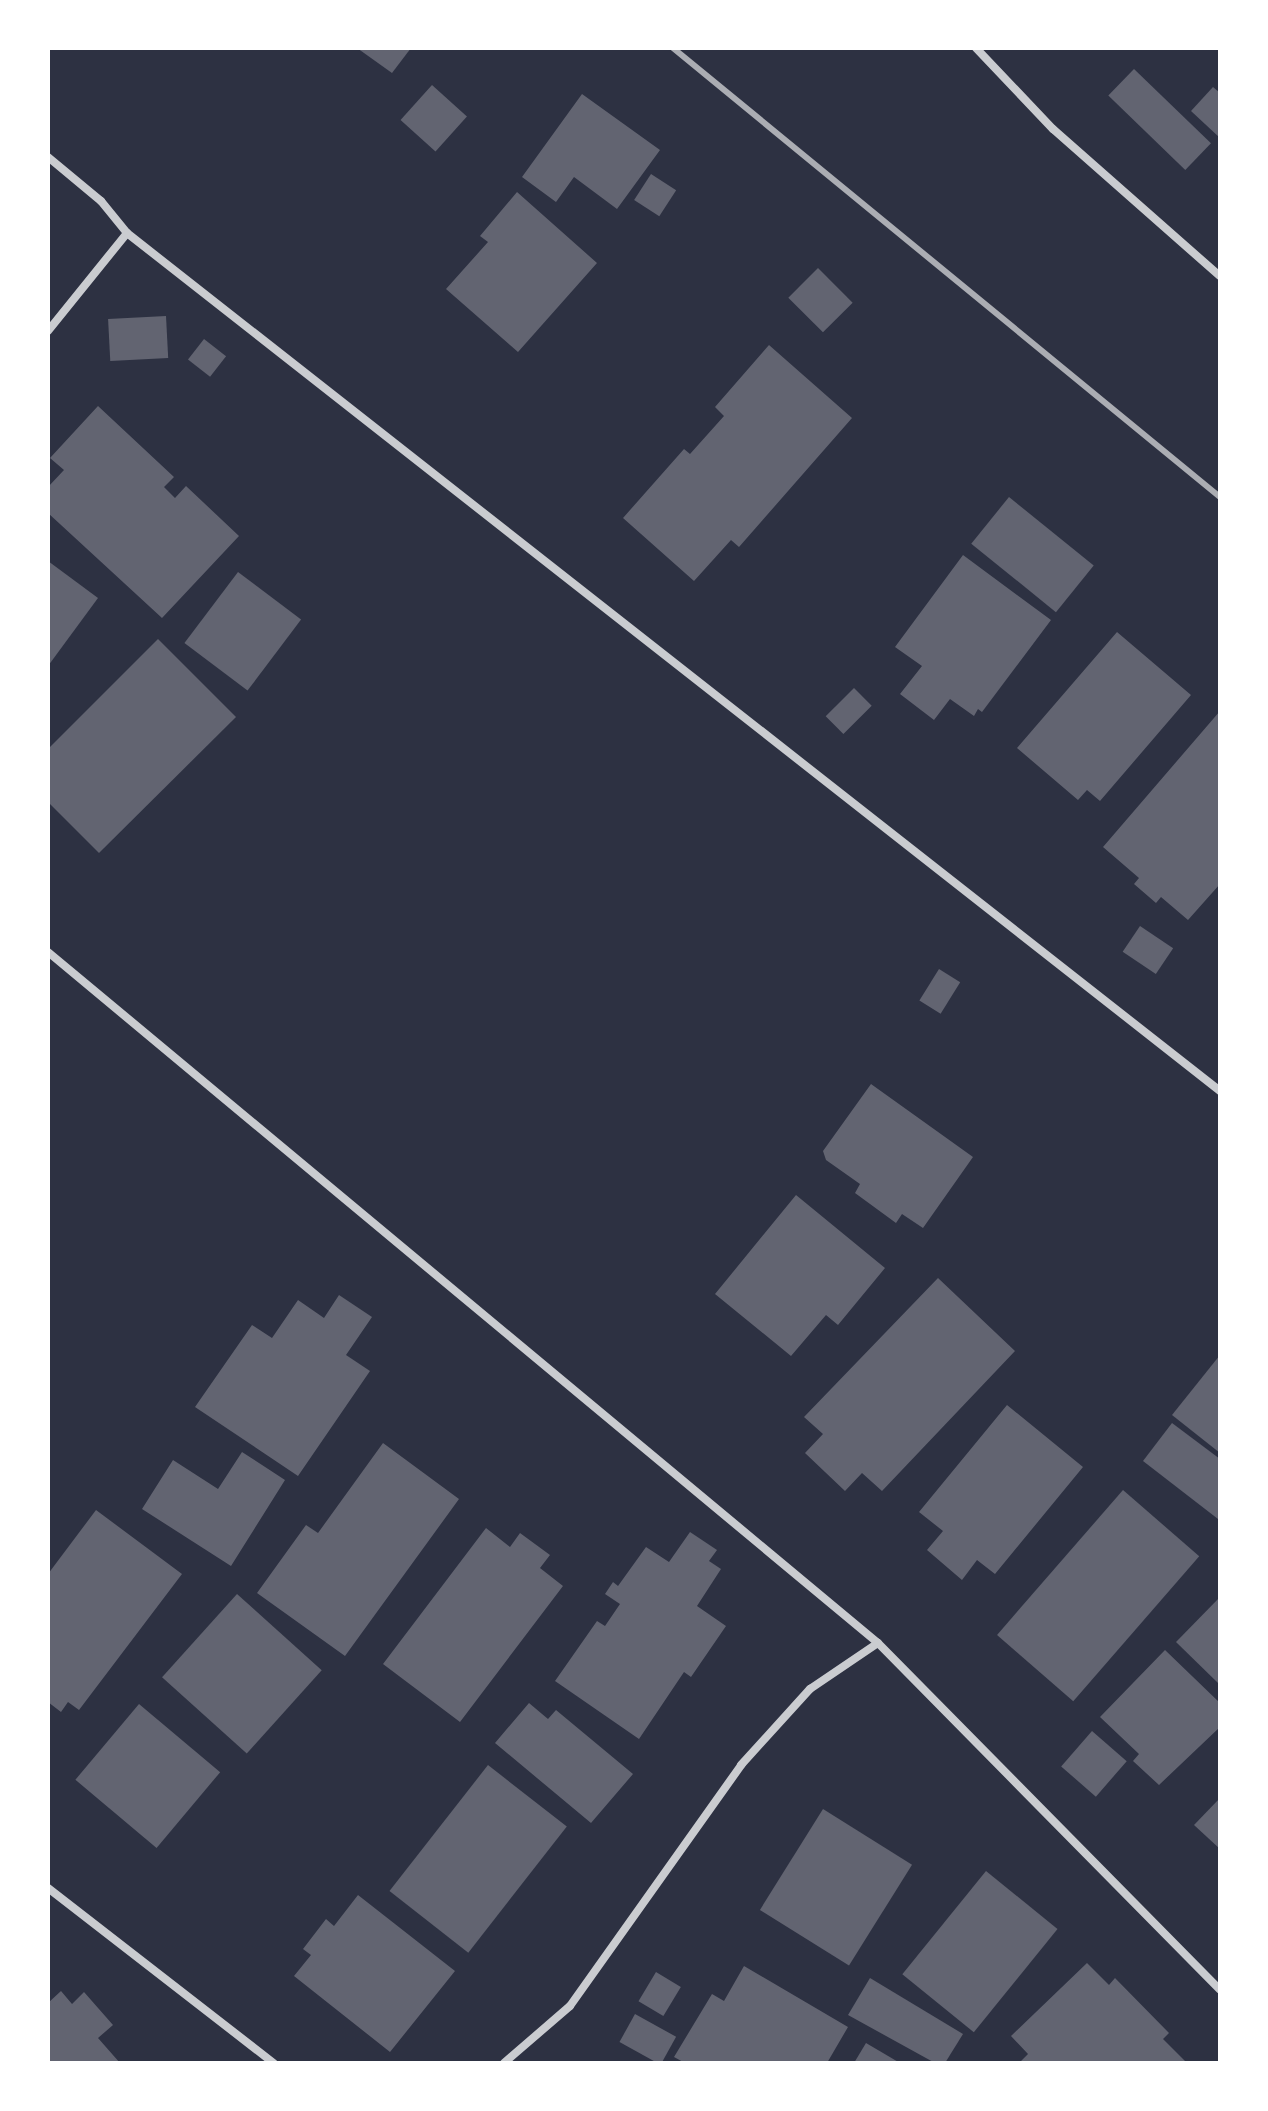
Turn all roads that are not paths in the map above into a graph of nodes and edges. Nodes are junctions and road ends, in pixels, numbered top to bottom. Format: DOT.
graph roads {
  1 [pos="976,48"];
  2 [pos="48,157"];
  3 [pos="127,233"];
  4 [pos="1220,276"];
  5 [pos="48,331"];
  6 [pos="48,952"];
  7 [pos="1220,1091"];
  8 [pos="878,1643"];
  9 [pos="48,1888"];
  10 [pos="1220,1990"];
  11 [pos="274,2063"];
  12 [pos="504,2063"];
  1 -- 4 [label="street"];
  2 -- 3 [label="street"];
  3 -- 5 [label="street"];
  3 -- 7 [label="street"];
  6 -- 8 [label="street"];
  8 -- 10 [label="street"];
  8 -- 12 [label="street"];
  9 -- 11 [label="street"];
}
